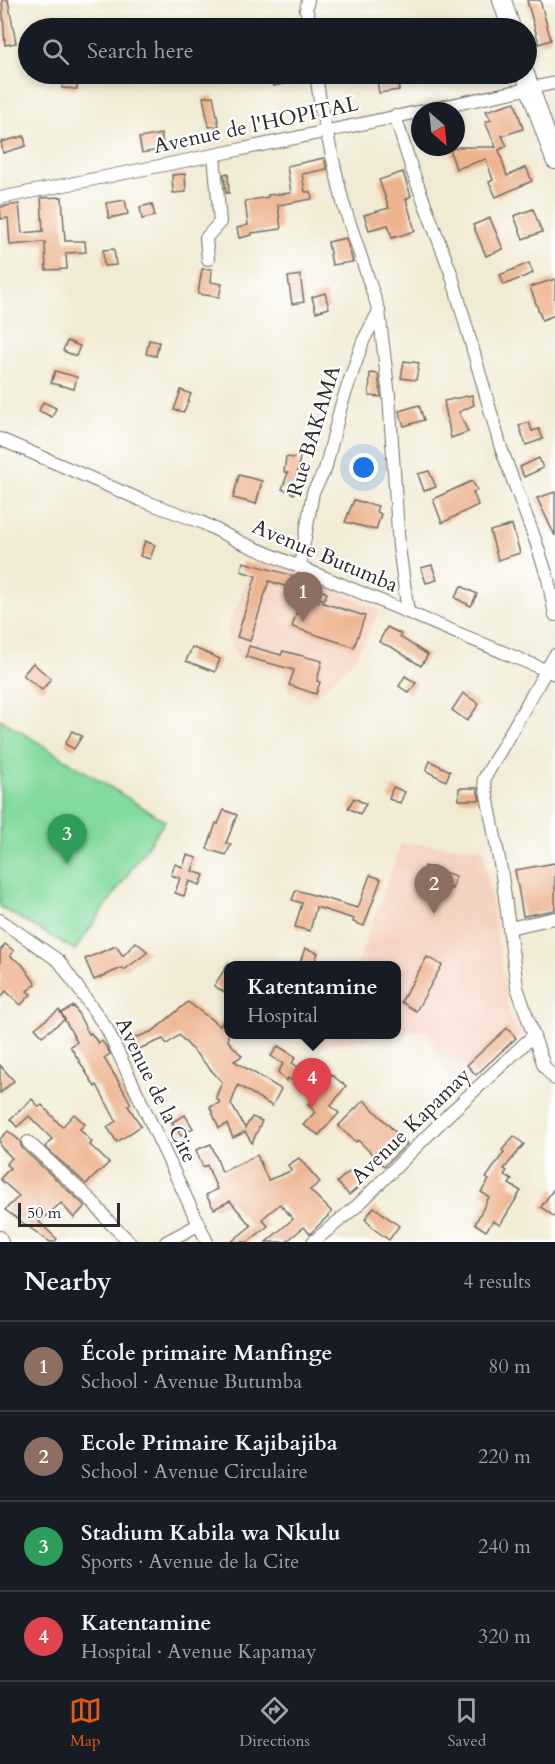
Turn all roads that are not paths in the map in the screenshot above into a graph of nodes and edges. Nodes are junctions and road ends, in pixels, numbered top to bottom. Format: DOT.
graph roads {
  1 [pos="308,0"];
  2 [pos="501,0"];
  3 [pos="309,18"];
  4 [pos="507,18"];
  5 [pos="537,82"];
  6 [pos="555,83"];
  7 [pos="317,84"];
  8 [pos="517,84"];
  9 [pos="529,84"];
  10 [pos="395,116"];
  11 [pos="327,130"];
  12 [pos="214,155"];
  13 [pos="555,160"];
  14 [pos="0,198"];
  15 [pos="208,259"];
  16 [pos="379,311"];
  17 [pos="0,439"];
  18 [pos="300,566"];
  19 [pos="408,612"];
  20 [pos="555,615"];
  21 [pos="555,655"];
  22 [pos="550,672"];
  23 [pos="555,918"];
  24 [pos="0,920"];
  25 [pos="509,928"];
  26 [pos="533,1036"];
  27 [pos="555,1079"];
  28 [pos="28,1142"];
  29 [pos="198,1225"];
  30 [pos="0,1237"];
  31 [pos="2,1242"];
  32 [pos="130,1242"];
  33 [pos="166,1242"];
  34 [pos="207,1242"];
  35 [pos="313,1242"];
  1 -- 3 [label="street"];
  2 -- 4 [label="main road"];
  5 -- 6 [label="street, Avenue de l'HOPITAL"];
  7 -- 11 [label="street"];
  8 -- 10 [label="street, Avenue de l'HOPITAL"];
  9 -- 13 [label="main road"];
  10 -- 11 [label="street, Avenue de l'HOPITAL"];
  10 -- 20 [label="street"];
  11 -- 12 [label="street, Avenue de l'HOPITAL"];
  11 -- 16 [label="street"];
  12 -- 14 [label="street, Avenue de l'HOPITAL"];
  12 -- 15 [label="street"];
  16 -- 18 [label="street, Rue BAKAMA"];
  16 -- 19 [label="street"];
  17 -- 18 [label="street, Avenue Butumba"];
  18 -- 19 [label="street, Avenue Butumba"];
  19 -- 22 [label="street, Avenue Butumba"];
  21 -- 22 [label="street"];
  22 -- 25 [label="street"];
  23 -- 25 [label="street"];
  24 -- 29 [label="street, Avenue de la Cite"];
  25 -- 26 [label="street"];
  26 -- 27 [label="street"];
  26 -- 35 [label="street, Avenue Kapamay"];
  28 -- 32 [label="street"];
  29 -- 33 [label="street"];
  29 -- 34 [label="street, Avenue de la Cite"];
  30 -- 31 [label="street"];
}
